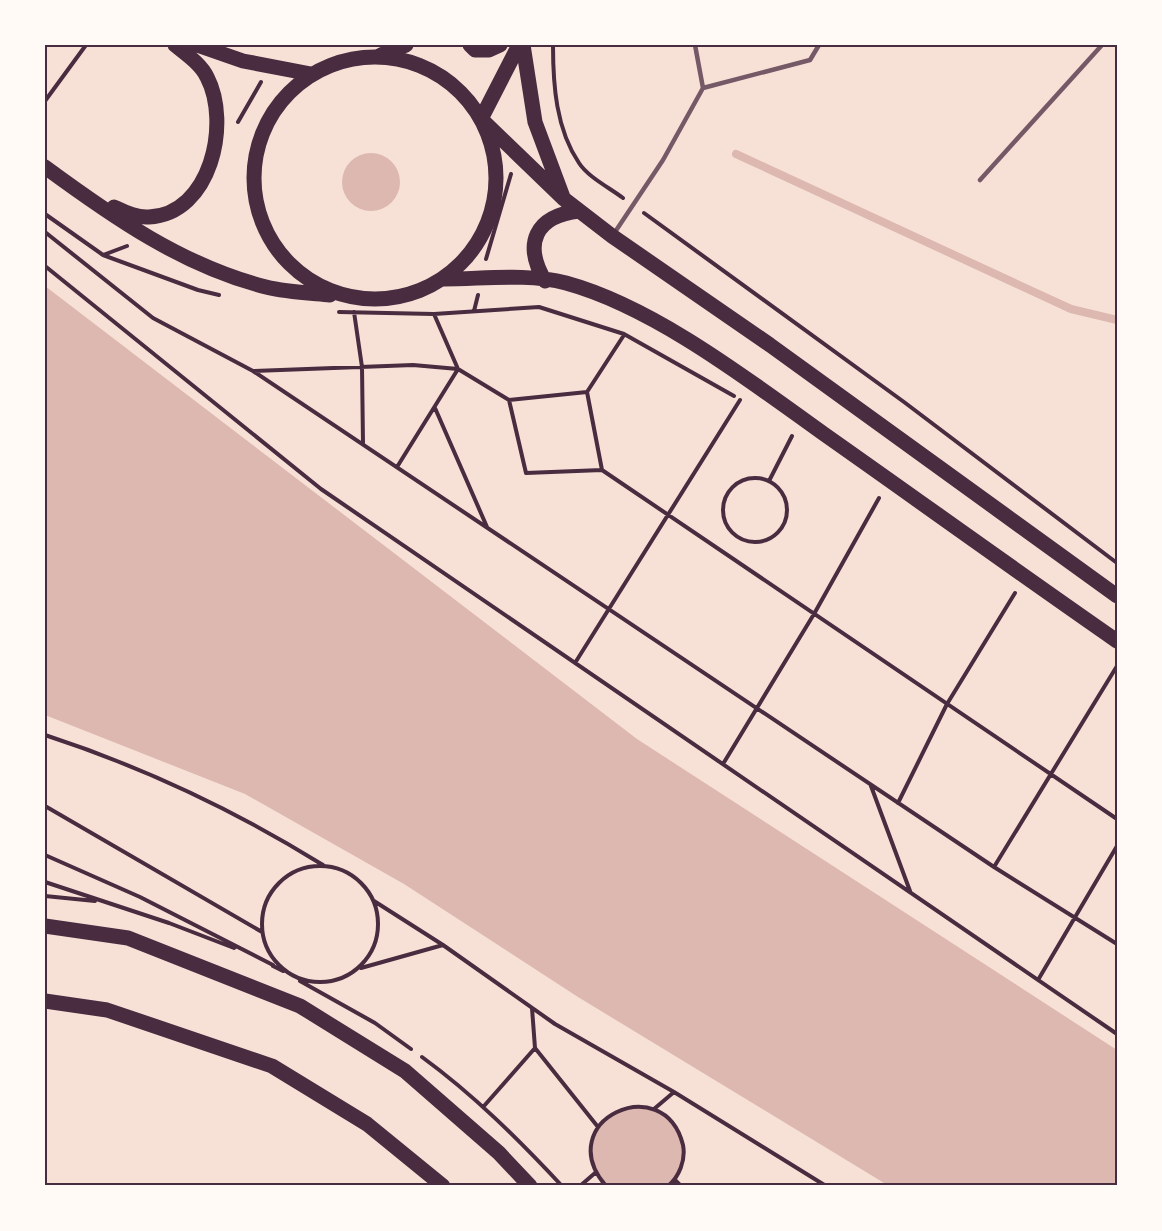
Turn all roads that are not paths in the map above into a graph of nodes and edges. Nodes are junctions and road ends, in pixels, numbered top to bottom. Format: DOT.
graph roads {
  1 [pos="175,45"];
  2 [pos="197,45"];
  3 [pos="406,45"];
  4 [pos="470,45"];
  5 [pos="500,45"];
  6 [pos="521,45"];
  7 [pos="695,45"];
  8 [pos="819,45"];
  9 [pos="1102,45"];
  10 [pos="376,57"];
  11 [pos="311,74"];
  12 [pos="703,88"];
  13 [pos="481,119"];
  14 [pos="45,167"];
  15 [pos="980,180"];
  16 [pos="81,194"];
  17 [pos="564,200"];
  18 [pos="579,211"];
  19 [pos="612,236"];
  20 [pos="444,279"];
  21 [pos="545,280"];
  22 [pos="355,305"];
  23 [pos="1117,596"];
  24 [pos="1117,642"];
  25 [pos="45,926"];
  26 [pos="45,1001"];
  27 [pos="442,1186"];
  28 [pos="530,1186"];
  1 -- 16 [label="main road"];
  2 -- 11 [label="main road"];
  3 -- 10 [label="main road"];
  4 -- 5 [label="main road"];
  6 -- 13 [label="main road"];
  6 -- 17 [label="main road"];
  7 -- 12 [label="lane"];
  8 -- 12 [label="lane"];
  9 -- 15 [label="lane"];
  10 -- 11 [label="main road"];
  10 -- 13 [label="main road"];
  11 -- 22 [label="main road"];
  12 -- 19 [label="lane"];
  13 -- 17 [label="main road"];
  13 -- 20 [label="main road"];
  14 -- 16 [label="main road"];
  16 -- 22 [label="main road"];
  17 -- 18 [label="main road"];
  18 -- 19 [label="main road"];
  18 -- 21 [label="main road"];
  19 -- 23 [label="main road"];
  20 -- 21 [label="main road"];
  20 -- 22 [label="main road"];
  21 -- 24 [label="main road"];
  25 -- 28 [label="main road"];
  26 -- 27 [label="main road"];
}
